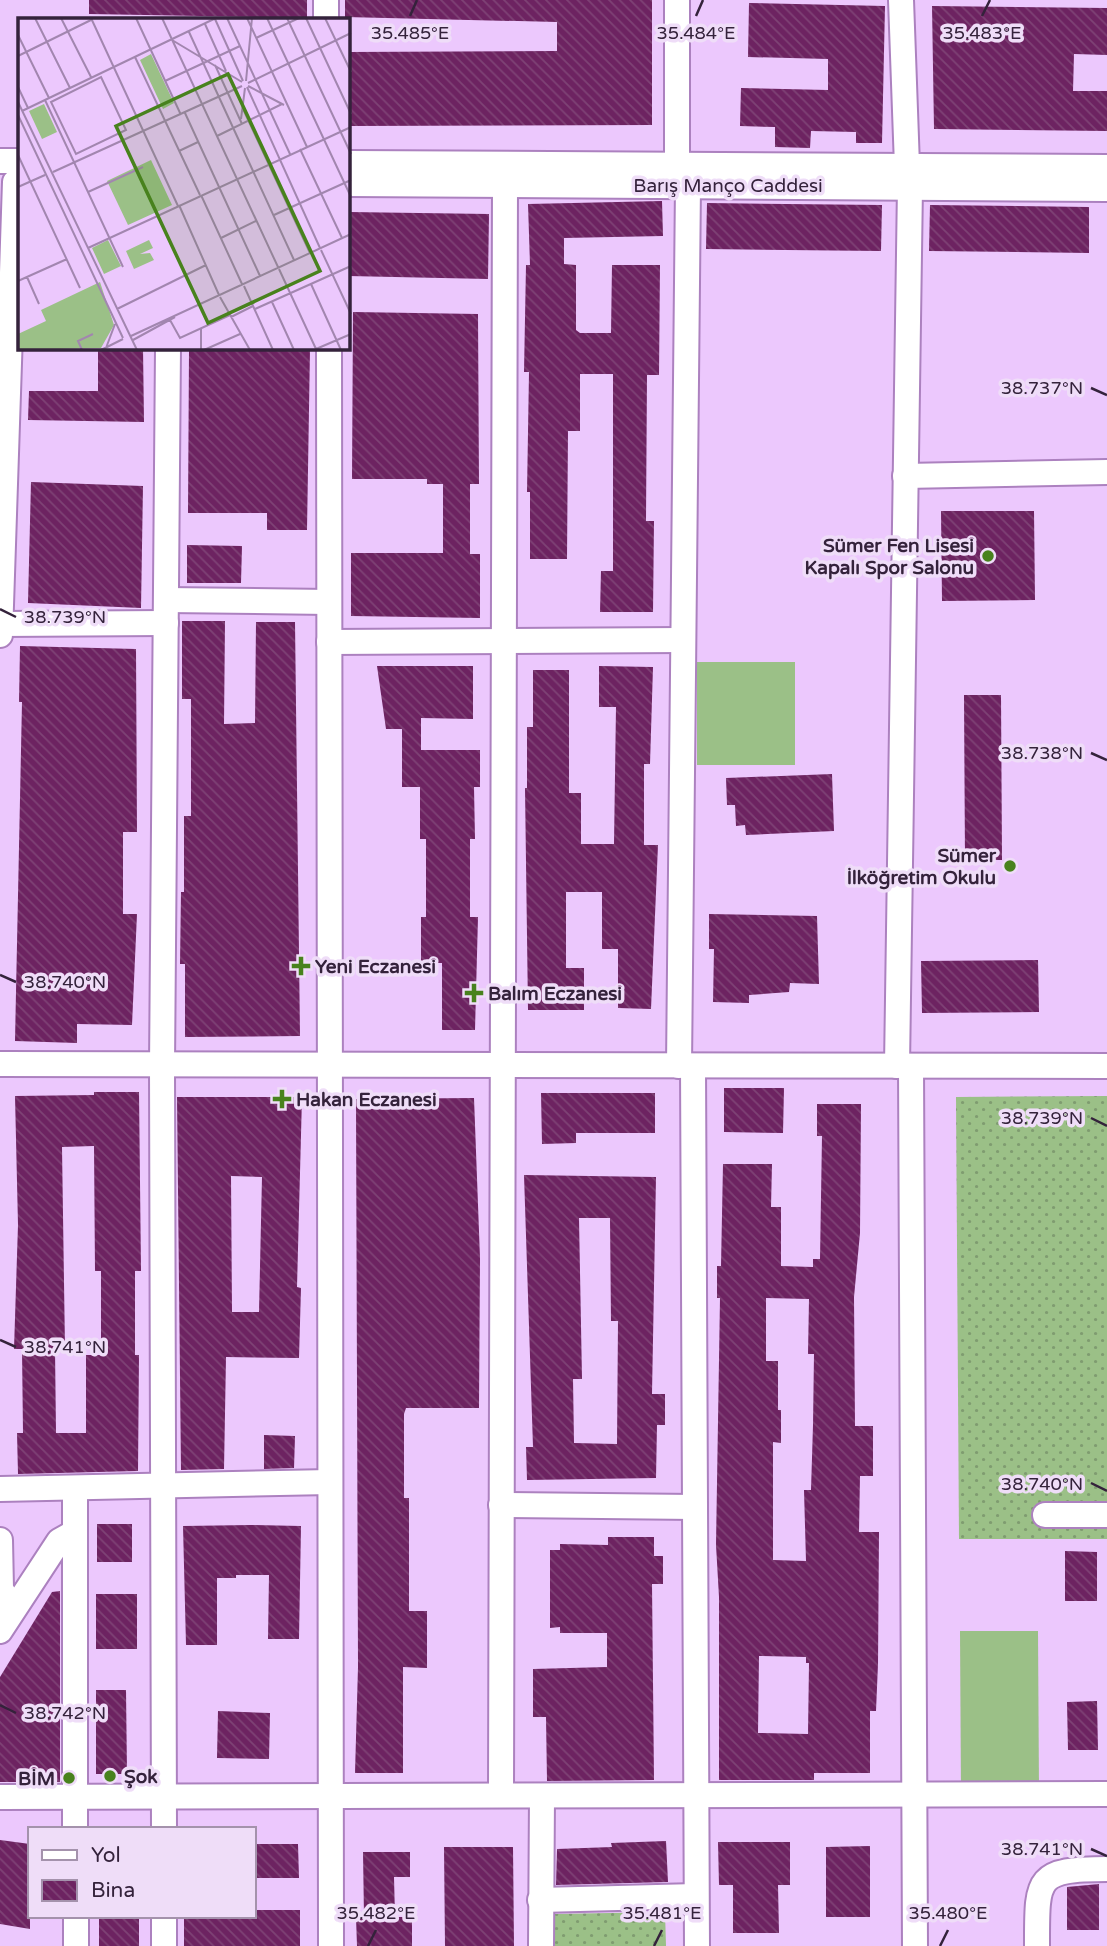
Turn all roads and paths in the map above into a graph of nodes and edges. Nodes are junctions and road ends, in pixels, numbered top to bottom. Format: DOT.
graph roads {
  1 [pos="326,0"];
  2 [pos="677,0"];
  3 [pos="901,0"];
  4 [pos="326,18"];
  5 [pos="0,161"];
  6 [pos="350,163"];
  7 [pos="1107,167"];
  8 [pos="682,174"];
  9 [pos="909,176"];
  10 [pos="13,177"];
  11 [pos="350,184"];
  12 [pos="505,184"];
  13 [pos="1107,189"];
  14 [pos="168,350"];
  15 [pos="329,350"];
  16 [pos="1107,472"];
  17 [pos="905,476"];
  18 [pos="329,603"];
  19 [pos="166,612"];
  20 [pos="0,624"];
  21 [pos="0,635"];
  22 [pos="683,640"];
  23 [pos="503,641"];
  24 [pos="329,642"];
  25 [pos="0,1064"];
  26 [pos="162,1066"];
  27 [pos="330,1066"];
  28 [pos="502,1066"];
  29 [pos="686,1066"];
  30 [pos="904,1066"];
  31 [pos="1107,1066"];
  32 [pos="330,1482"];
  33 [pos="163,1486"];
  34 [pos="75,1488"];
  35 [pos="0,1489"];
  36 [pos="501,1505"];
  37 [pos="695,1507"];
  38 [pos="1045,1515"];
  39 [pos="1107,1515"];
  40 [pos="75,1531"];
  41 [pos="0,1540"];
  42 [pos="13,1609"];
  43 [pos="0,1631"];
  44 [pos="164,1794"];
  45 [pos="331,1794"];
  46 [pos="501,1794"];
  47 [pos="1107,1794"];
  48 [pos="916,1795"];
  49 [pos="694,1796"];
  50 [pos="0,1797"];
  51 [pos="74,1797"];
  52 [pos="542,1797"];
  53 [pos="75,1827"];
  54 [pos="164,1827"];
  55 [pos="1107,1869"];
  56 [pos="696,1896"];
  57 [pos="540,1900"];
  58 [pos="76,1918"];
  59 [pos="164,1918"];
  60 [pos="76,1946"];
  61 [pos="164,1946"];
  62 [pos="331,1946"];
  63 [pos="541,1946"];
  64 [pos="697,1946"];
  65 [pos="915,1946"];
  66 [pos="1037,1946"];
  1 -- 4 [label="street"];
  2 -- 8 [label="street"];
  3 -- 9 [label="street"];
  5 -- 10 [label="street"];
  6 -- 8 [label="street, Barış Manço Caddesi"];
  7 -- 9 [label="street, Barış Manço Caddesi"];
  8 -- 9 [label="street, Barış Manço Caddesi"];
  8 -- 12 [label="street, Barış Manço Caddesi"];
  8 -- 22 [label="street"];
  9 -- 13 [label="street, Barış Manço Caddesi"];
  9 -- 17 [label="street"];
  10 -- 20 [label="street"];
  11 -- 12 [label="street, Barış Manço Caddesi"];
  12 -- 23 [label="street"];
  14 -- 19 [label="street"];
  15 -- 18 [label="street"];
  16 -- 17 [label="street"];
  17 -- 30 [label="street"];
  18 -- 19 [label="street"];
  18 -- 24 [label="street"];
  19 -- 20 [label="street"];
  19 -- 26 [label="street"];
  20 -- 21 [label="street"];
  22 -- 23 [label="street"];
  22 -- 29 [label="street"];
  23 -- 24 [label="street"];
  23 -- 28 [label="street"];
  24 -- 27 [label="street"];
  25 -- 26 [label="street"];
  26 -- 27 [label="street"];
  26 -- 33 [label="street"];
  27 -- 28 [label="street"];
  27 -- 32 [label="street"];
  28 -- 29 [label="street"];
  28 -- 36 [label="street"];
  29 -- 30 [label="street"];
  29 -- 37 [label="street"];
  30 -- 31 [label="street"];
  30 -- 48 [label="street"];
  32 -- 33 [label="street"];
  32 -- 45 [label="street"];
  33 -- 34 [label="street"];
  33 -- 44 [label="street"];
  34 -- 35 [label="street"];
  34 -- 40 [label="street"];
  36 -- 37 [label="street"];
  36 -- 46 [label="street"];
  37 -- 49 [label="street"];
  38 -- 39 [label="street"];
  40 -- 42 [label="street"];
  40 -- 51 [label="street"];
  41 -- 42 [label="street"];
  42 -- 43 [label="street"];
  44 -- 45 [label="street"];
  44 -- 51 [label="street"];
  44 -- 54 [label="street"];
  45 -- 46 [label="street"];
  45 -- 62 [label="street"];
  46 -- 52 [label="street"];
  47 -- 48 [label="street"];
  48 -- 49 [label="street"];
  48 -- 65 [label="street"];
  49 -- 52 [label="street"];
  49 -- 56 [label="street"];
  50 -- 51 [label="street"];
  51 -- 53 [label="street"];
  52 -- 57 [label="street"];
  55 -- 66 [label="street"];
  56 -- 57 [label="street"];
  56 -- 64 [label="street"];
  57 -- 63 [label="street"];
  58 -- 60 [label="street"];
  59 -- 61 [label="street"];
}
